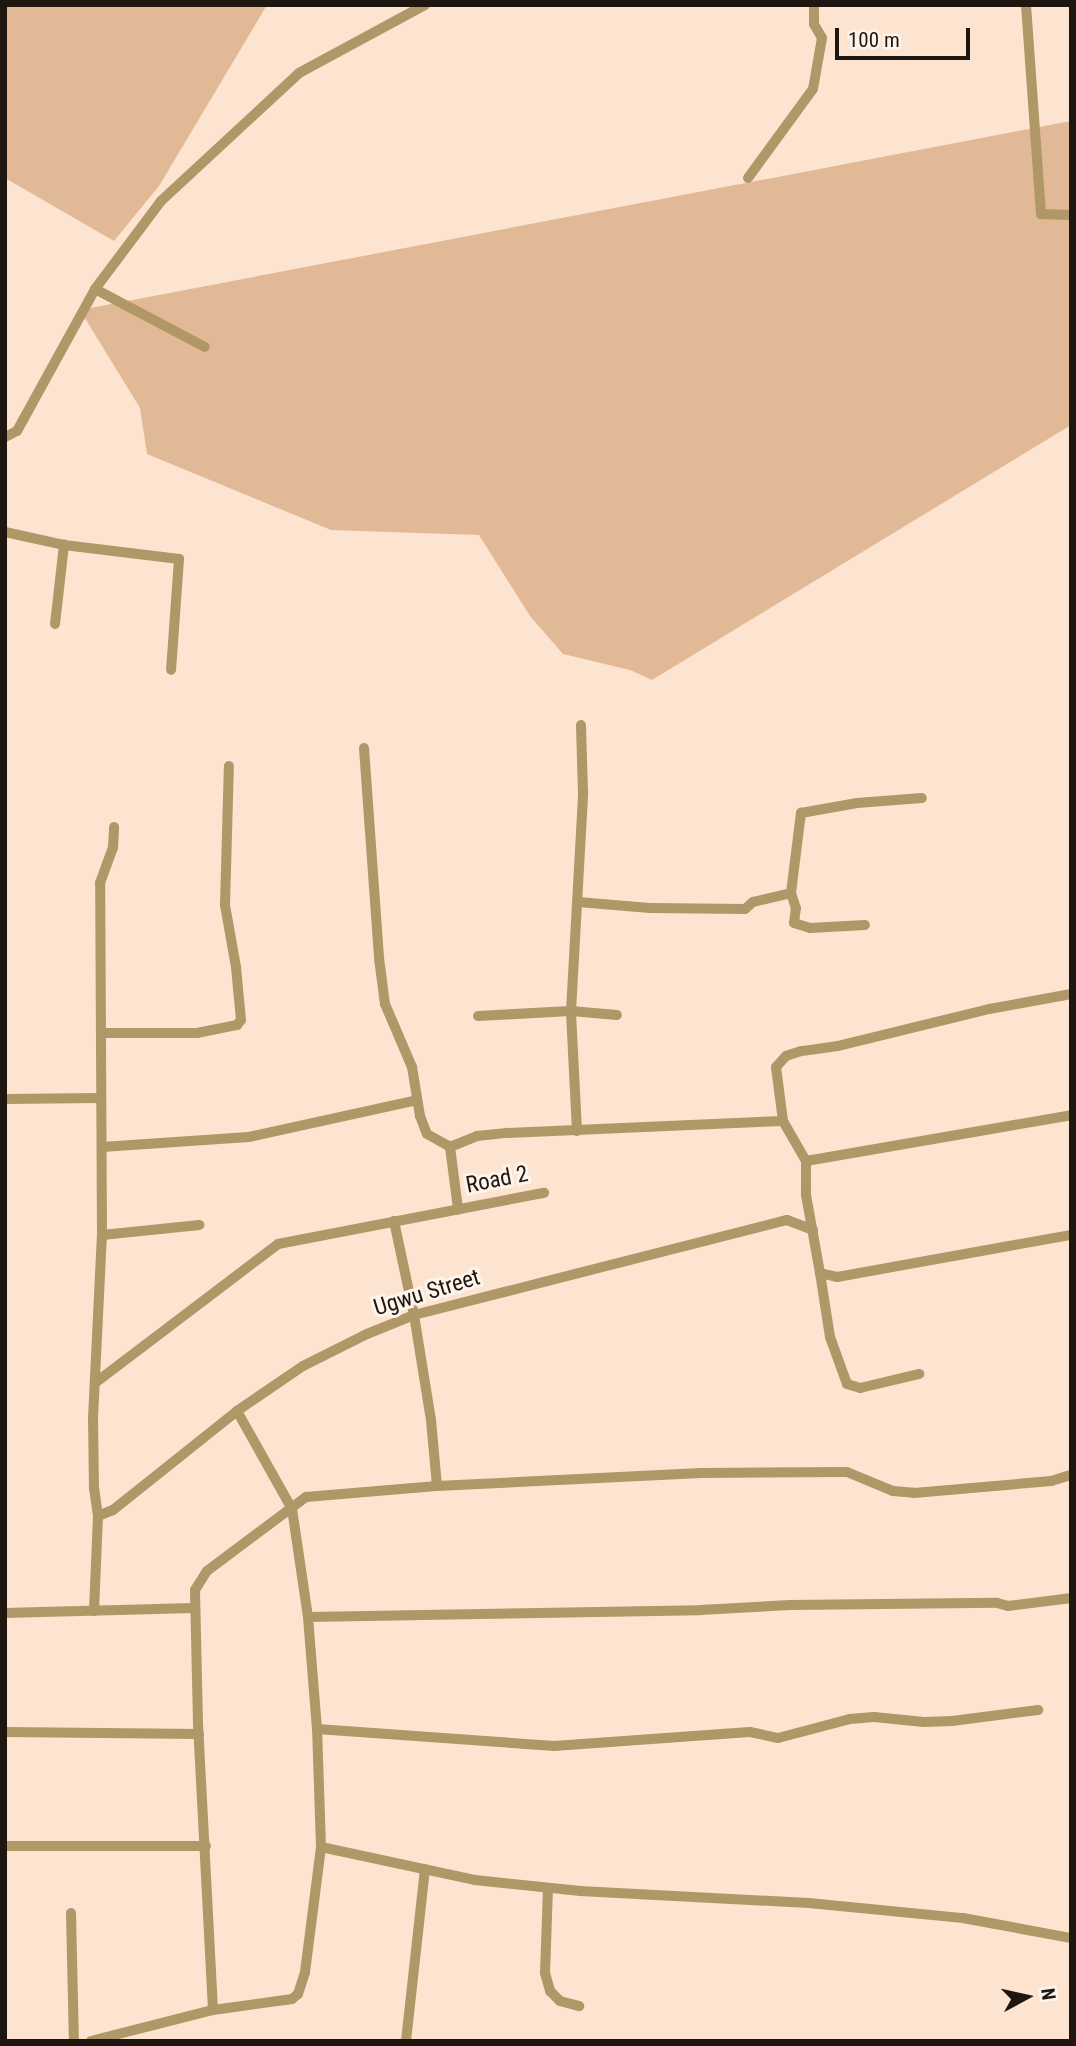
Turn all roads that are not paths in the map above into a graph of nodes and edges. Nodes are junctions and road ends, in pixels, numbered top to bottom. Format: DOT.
graph roads {
  1 [pos="425,5"];
  2 [pos="814,5"];
  3 [pos="1026,5"];
  4 [pos="748,178"];
  5 [pos="1071,215"];
  6 [pos="95,289"];
  7 [pos="205,347"];
  8 [pos="5,437"];
  9 [pos="5,532"];
  10 [pos="64,545"];
  11 [pos="55,624"];
  12 [pos="171,670"];
  13 [pos="581,725"];
  14 [pos="363,748"];
  15 [pos="229,766"];
  16 [pos="922,798"];
  17 [pos="114,827"];
  18 [pos="791,893"];
  19 [pos="578,902"];
  20 [pos="865,925"];
  21 [pos="1071,994"];
  22 [pos="571,1011"];
  23 [pos="617,1015"];
  24 [pos="478,1016"];
  25 [pos="101,1033"];
  26 [pos="100,1098"];
  27 [pos="5,1099"];
  28 [pos="417,1100"];
  29 [pos="1071,1115"];
  30 [pos="783,1121"];
  31 [pos="578,1131"];
  32 [pos="102,1147"];
  33 [pos="450,1147"];
  34 [pos="806,1161"];
  35 [pos="544,1193"];
  36 [pos="458,1209"];
  37 [pos="394,1221"];
  38 [pos="200,1225"];
  39 [pos="813,1230"];
  40 [pos="102,1235"];
  41 [pos="1071,1236"];
  42 [pos="820,1273"];
  43 [pos="414,1315"];
  44 [pos="919,1374"];
  45 [pos="95,1383"];
  46 [pos="237,1411"];
  47 [pos="1071,1475"];
  48 [pos="437,1486"];
  49 [pos="292,1509"];
  50 [pos="98,1516"];
  51 [pos="1071,1598"];
  52 [pos="194,1608"];
  53 [pos="94,1611"];
  54 [pos="5,1613"];
  55 [pos="308,1617"];
  56 [pos="1038,1710"];
  57 [pos="317,1729"];
  58 [pos="5,1732"];
  59 [pos="199,1734"];
  60 [pos="5,1846"];
  61 [pos="206,1846"];
  62 [pos="321,1847"];
  63 [pos="425,1869"];
  64 [pos="548,1888"];
  65 [pos="71,1913"];
  66 [pos="1071,1938"];
  67 [pos="579,2006"];
  68 [pos="213,2010"];
  69 [pos="74,2041"];
  70 [pos="91,2041"];
  71 [pos="407,2041"];
  1 -- 6 [label="street"];
  2 -- 4 [label="street"];
  3 -- 5 [label="street"];
  6 -- 7 [label="street"];
  6 -- 8 [label="street"];
  9 -- 10 [label="street"];
  10 -- 11 [label="street"];
  10 -- 12 [label="street"];
  13 -- 19 [label="street"];
  14 -- 28 [label="street"];
  15 -- 25 [label="street"];
  16 -- 18 [label="street"];
  17 -- 25 [label="street"];
  18 -- 19 [label="street"];
  18 -- 20 [label="street"];
  19 -- 22 [label="street"];
  21 -- 30 [label="street"];
  22 -- 23 [label="street"];
  22 -- 24 [label="street"];
  22 -- 31 [label="street"];
  25 -- 26 [label="street"];
  26 -- 27 [label="street"];
  26 -- 32 [label="street"];
  28 -- 32 [label="street"];
  28 -- 33 [label="street"];
  29 -- 34 [label="street"];
  30 -- 31 [label="street"];
  30 -- 34 [label="street"];
  31 -- 33 [label="street"];
  32 -- 40 [label="street"];
  33 -- 36 [label="street"];
  34 -- 39 [label="street"];
  35 -- 36 [label="street, Road 2"];
  36 -- 37 [label="street, Road 2"];
  37 -- 43 [label="street"];
  37 -- 45 [label="street, Road 2"];
  38 -- 40 [label="street"];
  39 -- 42 [label="street"];
  39 -- 43 [label="street, Ugwu Street"];
  40 -- 45 [label="street"];
  41 -- 42 [label="street"];
  42 -- 44 [label="street"];
  43 -- 46 [label="street, Ugwu Street"];
  43 -- 48 [label="street"];
  45 -- 50 [label="street"];
  46 -- 49 [label="street"];
  46 -- 50 [label="street, Ugwu Street"];
  47 -- 48 [label="street"];
  48 -- 49 [label="street"];
  49 -- 52 [label="street"];
  49 -- 55 [label="street"];
  50 -- 53 [label="street"];
  51 -- 55 [label="street"];
  52 -- 53 [label="street"];
  52 -- 59 [label="street"];
  53 -- 54 [label="street"];
  55 -- 57 [label="street"];
  56 -- 57 [label="street"];
  57 -- 62 [label="street"];
  58 -- 59 [label="street"];
  59 -- 61 [label="street"];
  60 -- 61 [label="street"];
  61 -- 68 [label="street"];
  62 -- 63 [label="street"];
  62 -- 68 [label="street"];
  63 -- 64 [label="street"];
  63 -- 71 [label="street"];
  64 -- 66 [label="street"];
  64 -- 67 [label="street"];
  65 -- 69 [label="street"];
  68 -- 70 [label="street"];
}
